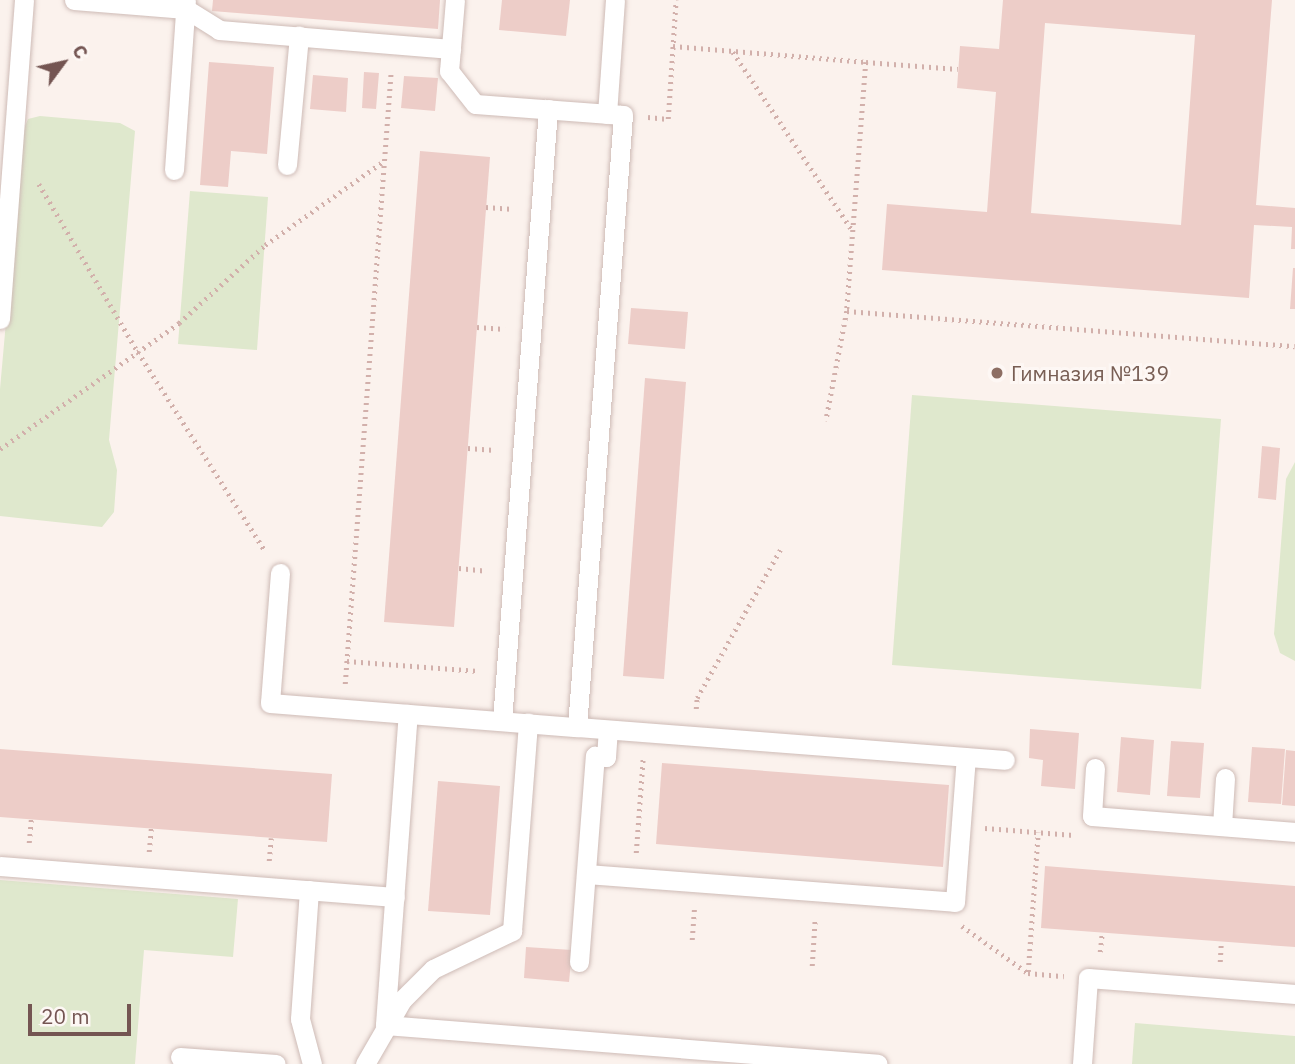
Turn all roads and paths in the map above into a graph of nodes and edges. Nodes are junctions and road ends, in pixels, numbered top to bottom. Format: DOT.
graph roads {
  1 [pos="24,0"];
  2 [pos="74,0"];
  3 [pos="455,0"];
  4 [pos="615,0"];
  5 [pos="676,0"];
  6 [pos="186,4"];
  7 [pos="299,36"];
  8 [pos="393,44"];
  9 [pos="673,47"];
  10 [pos="451,49"];
  11 [pos="733,51"];
  12 [pos="866,62"];
  13 [pos="958,69"];
  14 [pos="548,109"];
  15 [pos="615,115"];
  16 [pos="13,141"];
  17 [pos="384,161"];
  18 [pos="287,164"];
  19 [pos="174,170"];
  20 [pos="486,207"];
  21 [pos="518,209"];
  22 [pos="853,231"];
  23 [pos="847,311"];
  24 [pos="0,319"];
  25 [pos="477,327"];
  26 [pos="509,330"];
  27 [pos="1295,346"];
  28 [pos="138,352"];
  29 [pos="826,421"];
  30 [pos="468,448"];
  31 [pos="0,449"];
  32 [pos="499,450"];
  33 [pos="780,550"];
  34 [pos="459,568"];
  35 [pos="491,571"];
  36 [pos="279,572"];
  37 [pos="347,661"];
  38 [pos="483,671"];
  39 [pos="697,698"];
  40 [pos="343,709"];
  41 [pos="408,714"];
  42 [pos="502,721"];
  43 [pos="528,723"];
  44 [pos="577,727"];
  45 [pos="608,730"];
  46 [pos="645,732"];
  47 [pos="966,757"];
  48 [pos="1004,760"];
  49 [pos="1096,768"];
  50 [pos="1225,778"];
  51 [pos="1222,826"];
  52 [pos="1038,832"];
  53 [pos="1295,832"];
  54 [pos="0,866"];
  55 [pos="586,874"];
  56 [pos="634,877"];
  57 [pos="309,890"];
  58 [pos="817,891"];
  59 [pos="395,897"];
  60 [pos="955,902"];
  61 [pos="579,962"];
  62 [pos="811,966"];
  63 [pos="1028,973"];
  64 [pos="1088,978"];
  65 [pos="1295,994"];
  66 [pos="385,1026"];
  67 [pos="180,1057"];
  68 [pos="276,1064"];
  69 [pos="312,1064"];
  70 [pos="365,1064"];
  71 [pos="877,1064"];
  72 [pos="1082,1064"];
  1 -- 16 [label="lane"];
  2 -- 6 [label="lane"];
  3 -- 10 [label="lane"];
  4 -- 15 [label="lane"];
  5 -- 9 [label="path"];
  6 -- 7 [label="lane"];
  6 -- 19 [label="lane"];
  7 -- 8 [label="lane"];
  7 -- 18 [label="lane"];
  8 -- 10 [label="lane"];
  8 -- 17 [label="path"];
  9 -- 11 [label="path"];
  9 -- 15 [label="path"];
  10 -- 14 [label="lane"];
  11 -- 12 [label="path"];
  11 -- 22 [label="path"];
  12 -- 13 [label="path"];
  12 -- 22 [label="path"];
  14 -- 15 [label="lane"];
  14 -- 42 [label="lane"];
  15 -- 44 [label="lane"];
  16 -- 24 [label="lane"];
  16 -- 28 [label="path"];
  17 -- 28 [label="path"];
  17 -- 37 [label="path"];
  20 -- 21 [label="path"];
  22 -- 23 [label="path"];
  23 -- 27 [label="path"];
  23 -- 29 [label="path"];
  25 -- 26 [label="path"];
  28 -- 31 [label="path"];
  28 -- 36 [label="path"];
  30 -- 32 [label="path"];
  33 -- 39 [label="path"];
  34 -- 35 [label="path"];
  36 -- 40 [label="lane"];
  37 -- 38 [label="path"];
  37 -- 40 [label="path"];
  40 -- 41 [label="lane"];
  41 -- 42 [label="lane"];
  41 -- 59 [label="lane"];
  42 -- 43 [label="lane"];
  43 -- 44 [label="lane"];
  43 -- 66 [label="lane"];
  44 -- 45 [label="lane"];
  45 -- 46 [label="lane"];
  45 -- 55 [label="lane"];
  46 -- 47 [label="lane"];
  46 -- 56 [label="path"];
  47 -- 48 [label="lane"];
  47 -- 60 [label="lane"];
  49 -- 51 [label="lane"];
  50 -- 51 [label="lane"];
  51 -- 53 [label="lane"];
  52 -- 63 [label="path"];
  54 -- 57 [label="lane"];
  55 -- 56 [label="lane"];
  55 -- 61 [label="lane"];
  56 -- 58 [label="lane"];
  57 -- 59 [label="lane"];
  57 -- 69 [label="lane"];
  58 -- 60 [label="lane"];
  58 -- 62 [label="path"];
  59 -- 66 [label="lane"];
  60 -- 63 [label="path"];
  63 -- 64 [label="path"];
  64 -- 65 [label="lane"];
  64 -- 72 [label="lane"];
  66 -- 70 [label="lane"];
  66 -- 71 [label="lane"];
  67 -- 68 [label="lane"];
}
